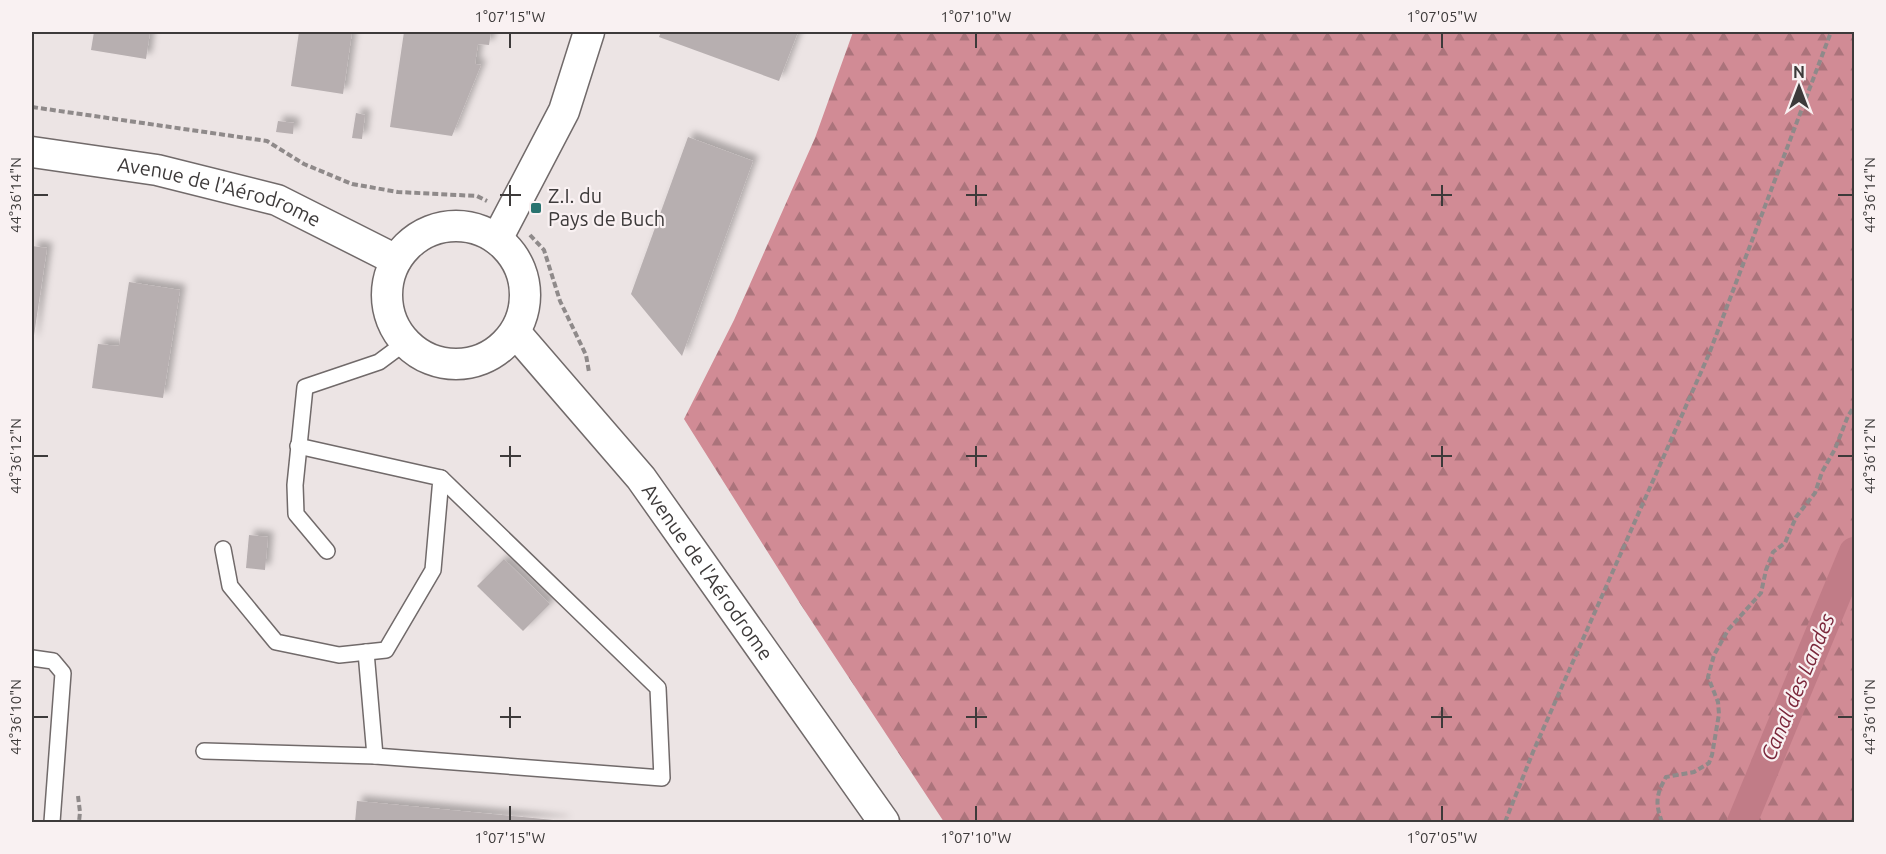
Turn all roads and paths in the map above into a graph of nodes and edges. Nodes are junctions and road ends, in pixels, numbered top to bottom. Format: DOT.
graph roads {
  1 [pos="589,32"];
  2 [pos="1831,32"];
  3 [pos="32,107"];
  4 [pos="32,152"];
  5 [pos="504,226"];
  6 [pos="396,260"];
  7 [pos="515,332"];
  8 [pos="406,342"];
  9 [pos="573,399"];
  10 [pos="1854,407"];
  11 [pos="298,446"];
  12 [pos="441,478"];
  13 [pos="223,549"];
  14 [pos="327,551"];
  15 [pos="366,652"];
  16 [pos="32,658"];
  17 [pos="204,751"];
  18 [pos="375,756"];
  19 [pos="52,822"];
  20 [pos="884,822"];
  21 [pos="1505,822"];
  22 [pos="1662,822"];
  1 -- 5 [label="street"];
  2 -- 21 [label="path"];
  3 -- 5 [label="path"];
  4 -- 6 [label="street, Avenue de l'Aérodrome"];
  5 -- 6 [label="street"];
  5 -- 7 [label="street"];
  5 -- 9 [label="path"];
  6 -- 8 [label="street"];
  7 -- 8 [label="street"];
  7 -- 9 [label="street, Avenue de l'Aérodrome"];
  8 -- 11 [label="lane"];
  9 -- 20 [label="street, Avenue de l'Aérodrome"];
  10 -- 22 [label="path"];
  11 -- 12 [label="lane"];
  11 -- 14 [label="lane"];
  12 -- 15 [label="lane"];
  12 -- 18 [label="lane"];
  13 -- 15 [label="lane"];
  15 -- 18 [label="lane"];
  16 -- 19 [label="lane"];
  17 -- 18 [label="lane"];
}
